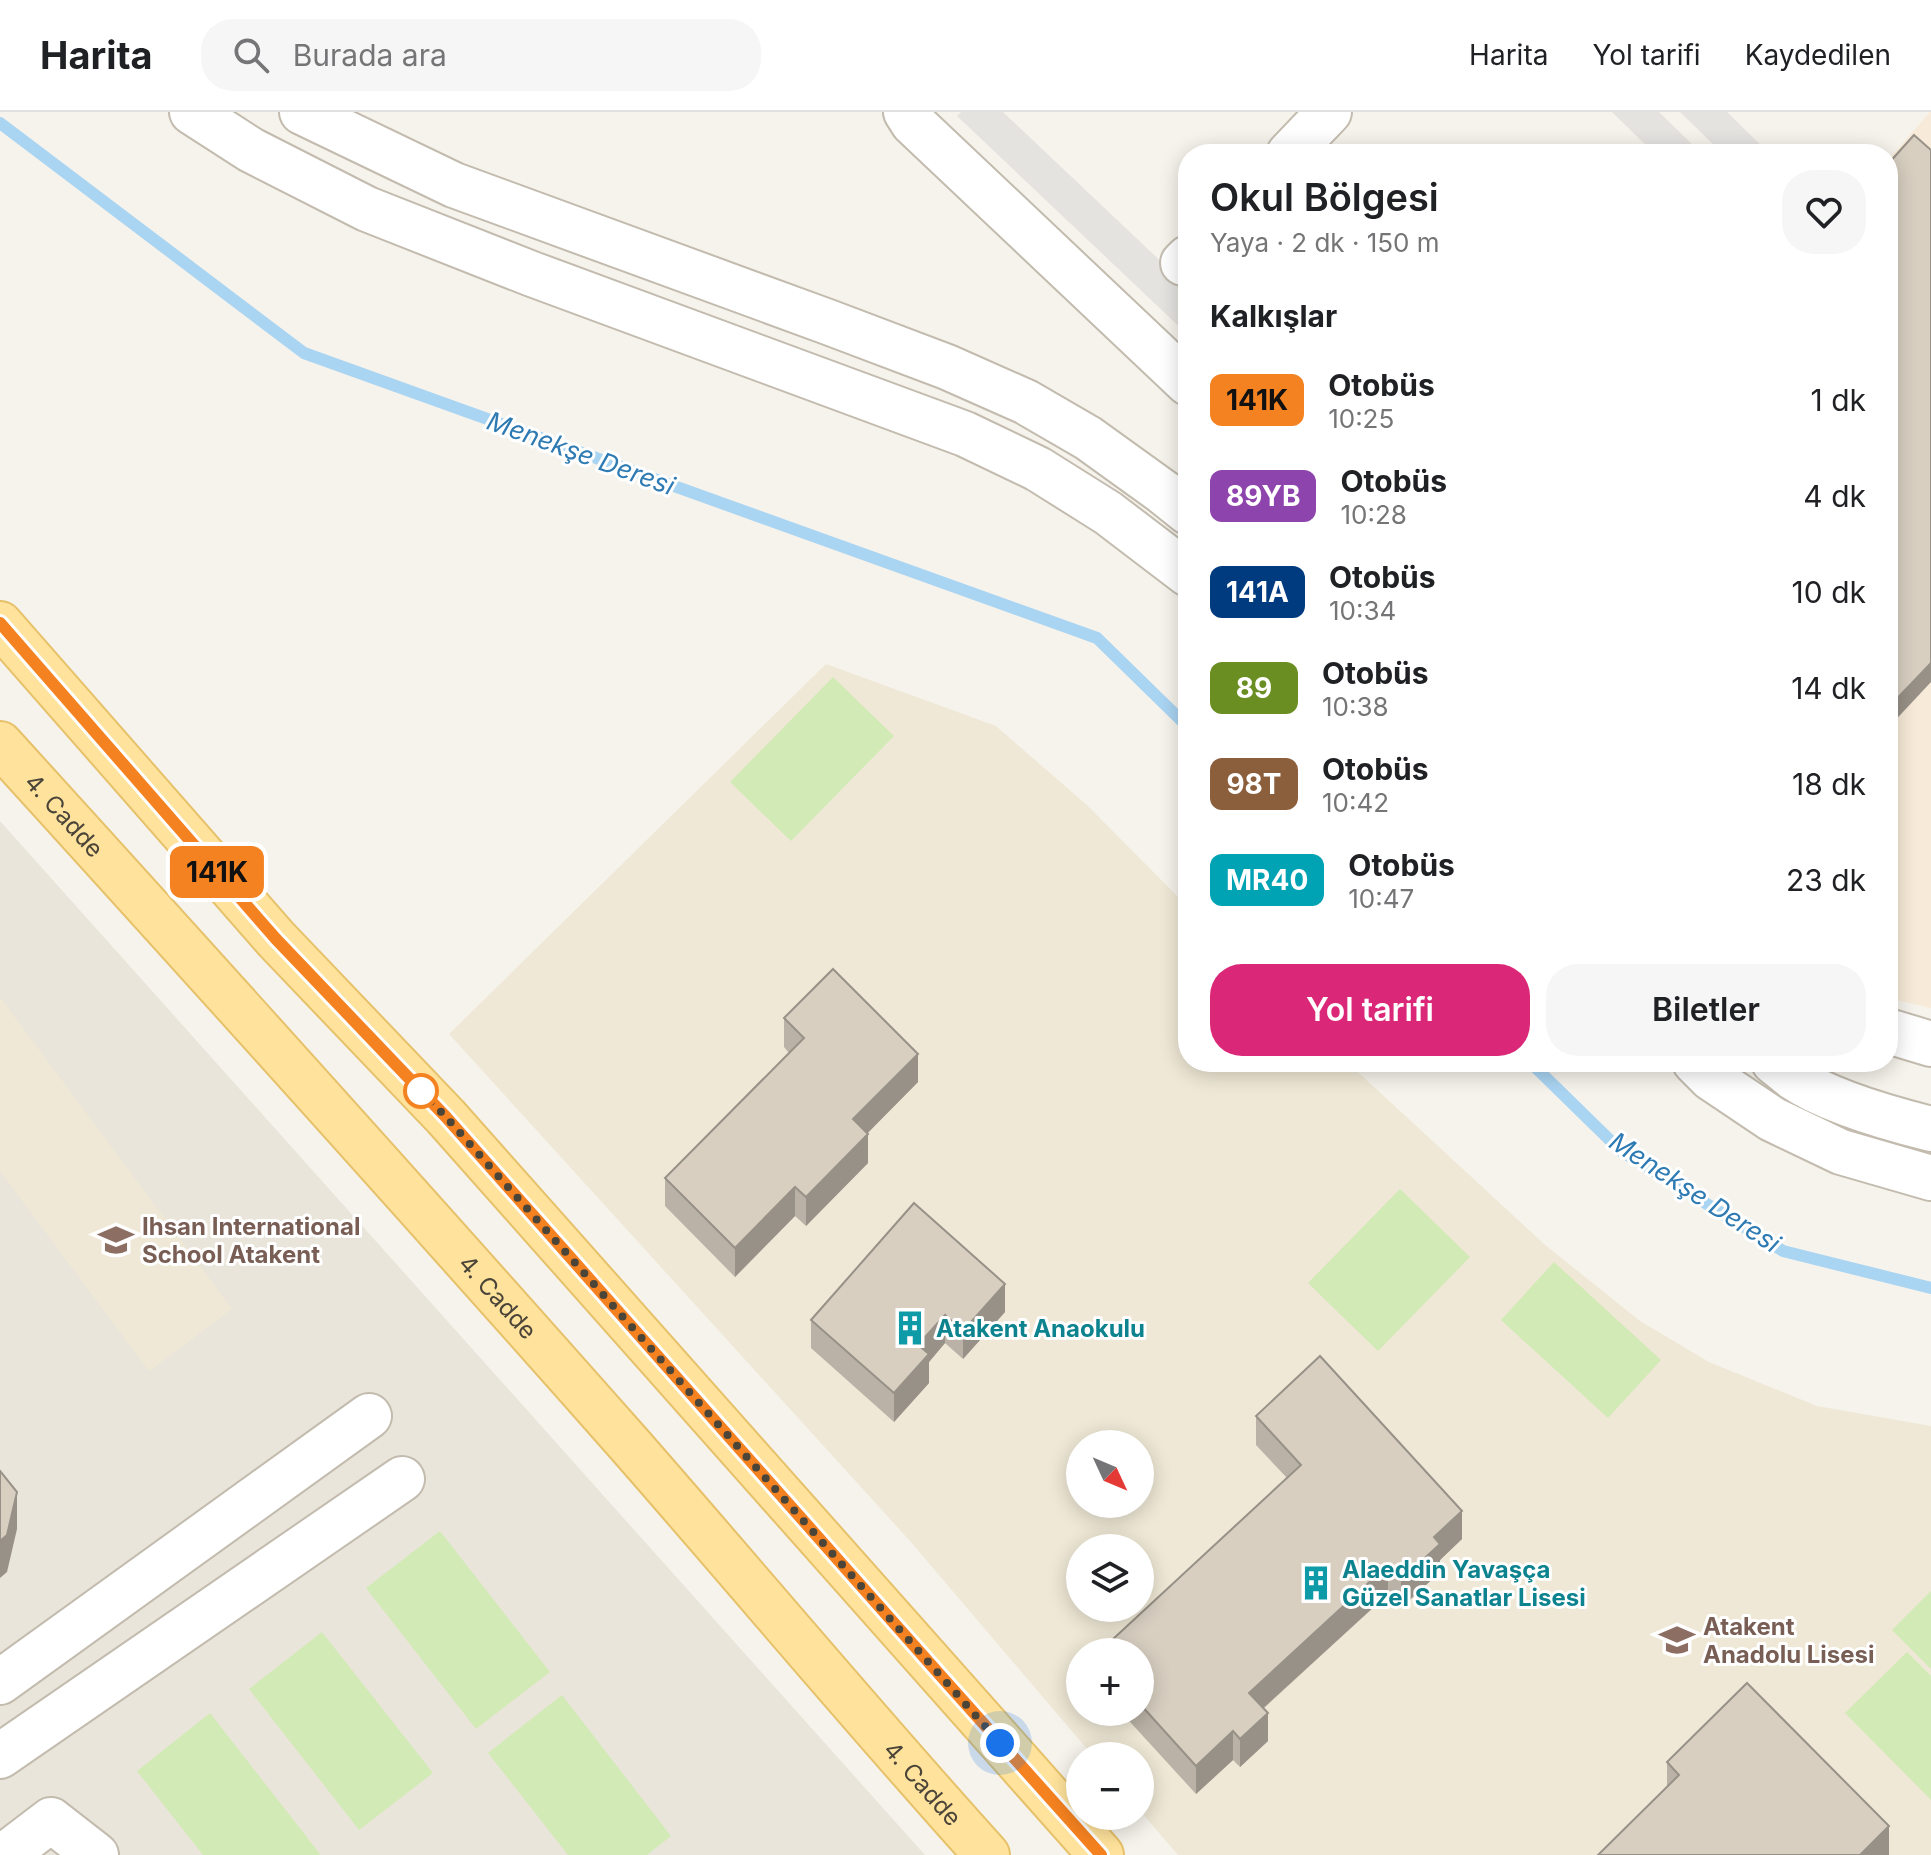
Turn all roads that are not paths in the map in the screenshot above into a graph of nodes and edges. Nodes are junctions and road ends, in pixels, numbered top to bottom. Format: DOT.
graph roads {
  1 [pos="192,112"];
  2 [pos="302,112"];
  3 [pos="906,112"];
  4 [pos="1329,112"];
  5 [pos="1299,144"];
  6 [pos="1178,374"];
  7 [pos="1178,504"];
  8 [pos="1178,566"];
  9 [pos="0,624"];
  10 [pos="0,744"];
  11 [pos="1898,1034"];
  12 [pos="1931,1044"];
  13 [pos="1705,1072"];
  14 [pos="1786,1072"];
  15 [pos="1931,1129"];
  16 [pos="1931,1178"];
  17 [pos="369,1416"];
  18 [pos="402,1479"];
  19 [pos="0,1682"];
  20 [pos="0,1756"];
  21 [pos="5,1855"];
  22 [pos="96,1855"];
  23 [pos="987,1855"];
  24 [pos="1101,1855"];
  1 -- 8 [label="street"];
  2 -- 7 [label="street"];
  3 -- 6 [label="street"];
  4 -- 5 [label="street"];
  9 -- 24 [label="main road"];
  10 -- 23 [label="main road, 4. Cadde"];
  11 -- 12 [label="street"];
  13 -- 16 [label="street"];
  14 -- 15 [label="street"];
  17 -- 19 [label="street"];
  18 -- 20 [label="street"];
  21 -- 22 [label="street"];
}
